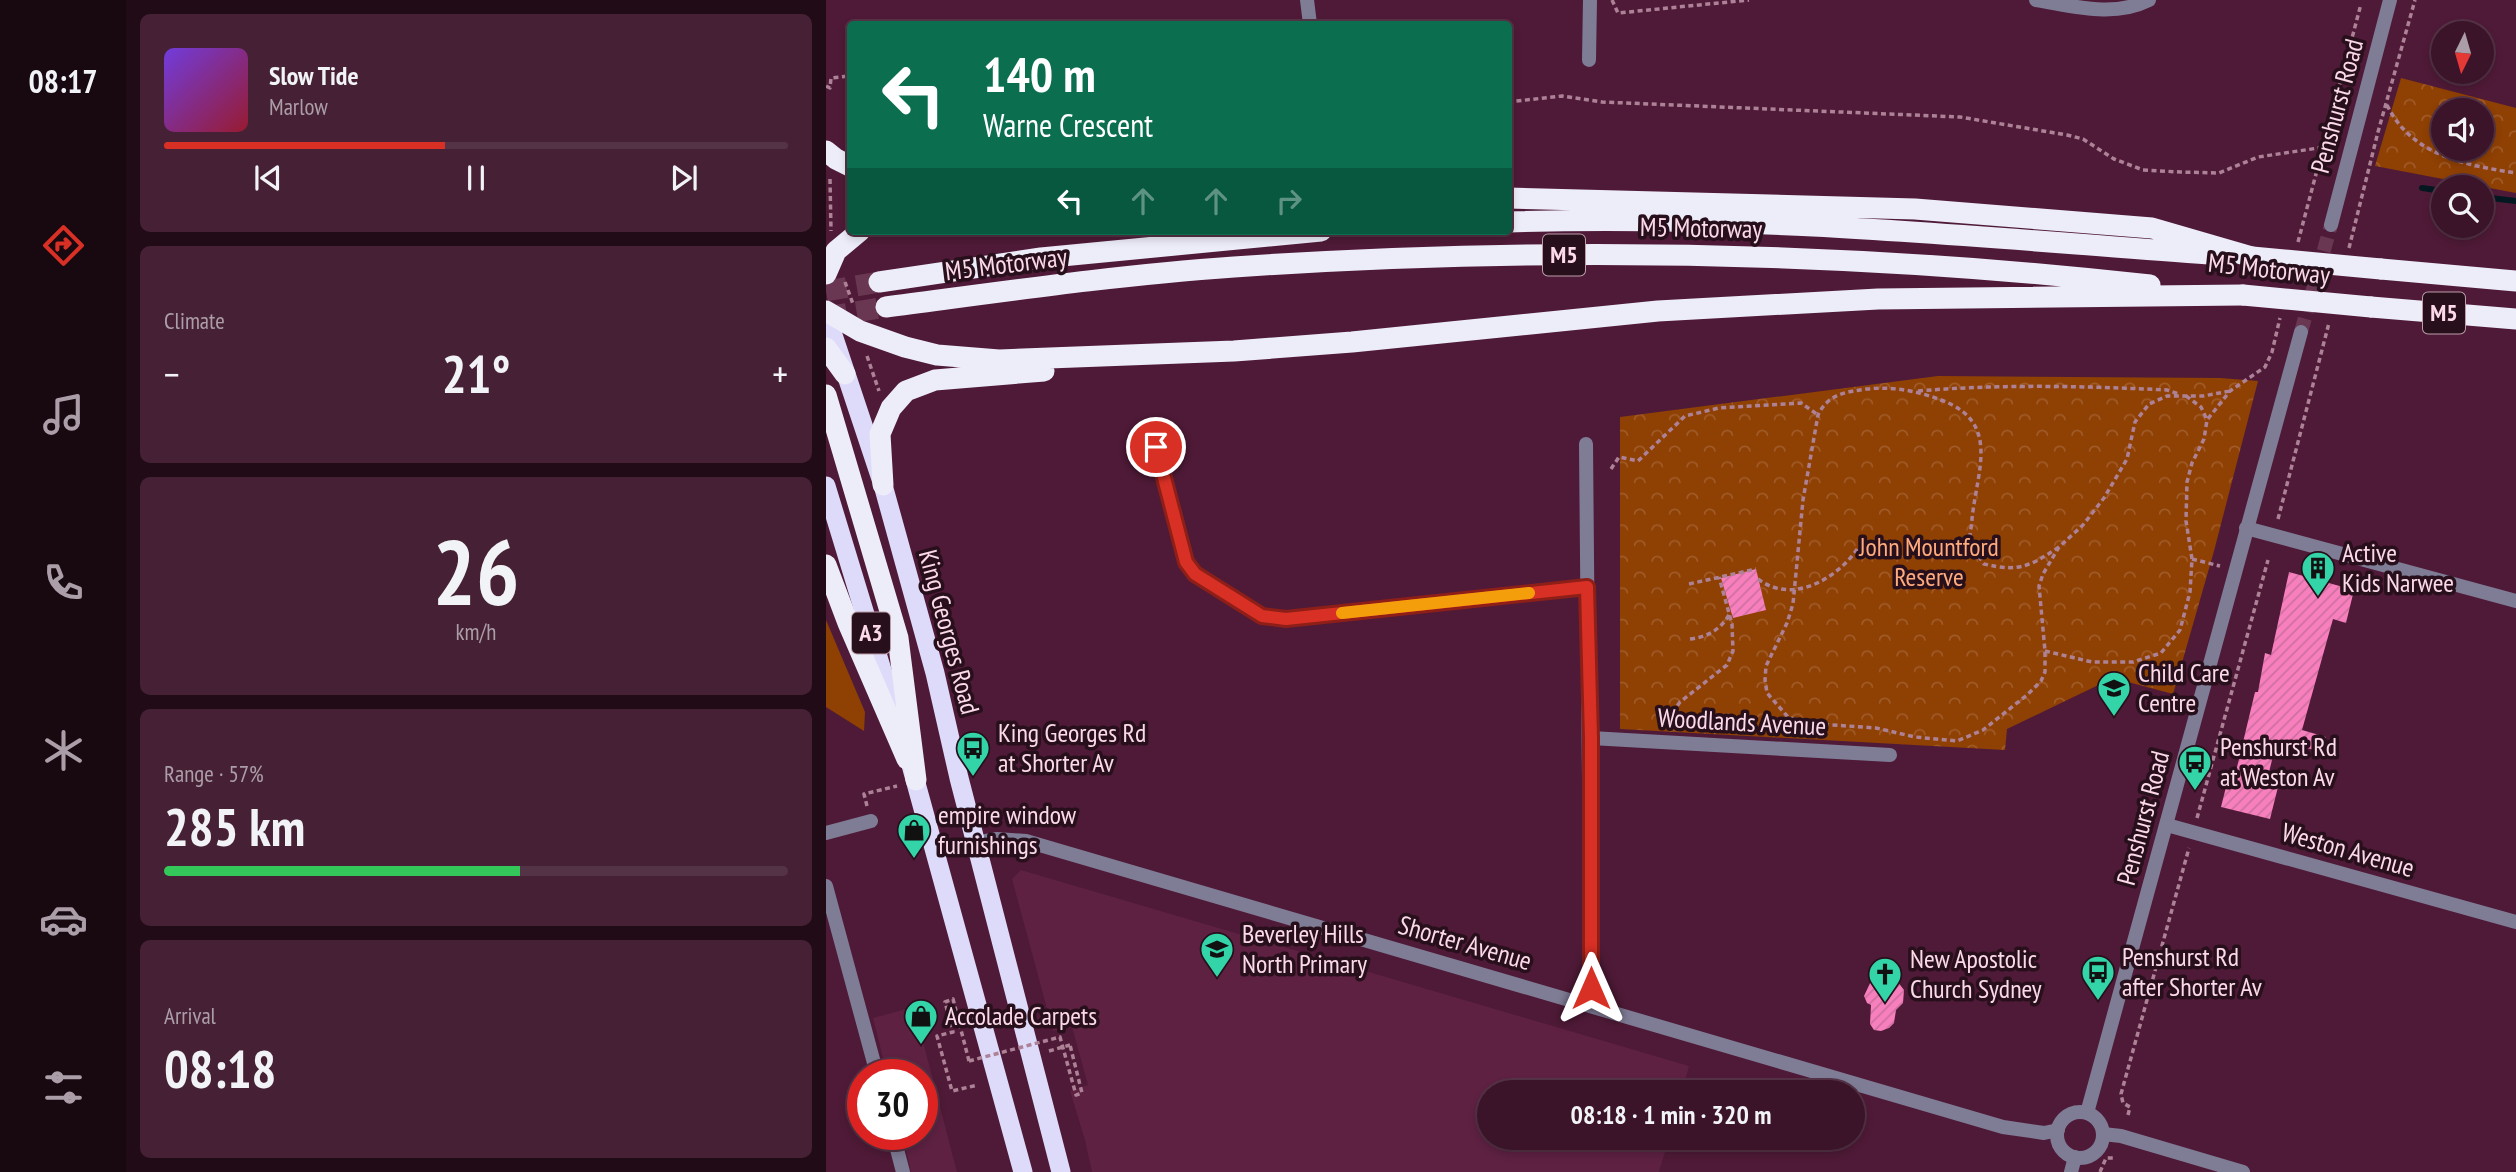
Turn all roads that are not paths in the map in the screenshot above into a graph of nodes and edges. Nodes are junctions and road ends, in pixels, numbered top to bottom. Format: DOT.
graph roads {
  1 [pos="1307,0"];
  2 [pos="1590,0"];
  3 [pos="2036,0"];
  4 [pos="2149,0"];
  5 [pos="2390,0"];
  6 [pos="1310,21"];
  7 [pos="1589,60"];
  8 [pos="1512,198"];
  9 [pos="1512,222"];
  10 [pos="2331,225"];
  11 [pos="855,235"];
  12 [pos="1280,235"];
  13 [pos="2252,257"];
  14 [pos="835,276"];
  15 [pos="2516,281"];
  16 [pos="879,282"];
  17 [pos="2243,295"];
  18 [pos="886,307"];
  19 [pos="826,312"];
  20 [pos="2516,320"];
  21 [pos="2301,332"];
  22 [pos="826,348"];
  23 [pos="1234,351"];
  24 [pos="845,374"];
  25 [pos="826,395"];
  26 [pos="1586,444"];
  27 [pos="1156,447"];
  28 [pos="883,485"];
  29 [pos="826,486"];
  30 [pos="2246,528"];
  31 [pos="826,565"];
  32 [pos="1587,587"];
  33 [pos="2516,601"];
  34 [pos="1591,738"];
  35 [pos="1889,755"];
  36 [pos="907,783"];
  37 [pos="871,821"];
  38 [pos="2167,825"];
  39 [pos="826,833"];
  40 [pos="976,842"];
  41 [pos="936,850"];
  42 [pos="826,886"];
  43 [pos="2516,922"];
  44 [pos="1591,1006"];
  45 [pos="873,1059"];
  46 [pos="2087,1113"];
  47 [pos="2058,1130"];
  48 [pos="2103,1134"];
  49 [pos="897,1150"];
  50 [pos="2073,1165"];
  51 [pos="903,1172"];
  52 [pos="1023,1172"];
  53 [pos="1060,1172"];
  54 [pos="2243,1172"];
  1 -- 6 [label="street"];
  2 -- 7 [label="street"];
  3 -- 4 [label="street"];
  5 -- 10 [label="street, Penshurst Road"];
  8 -- 13 [label="highway, M5"];
  9 -- 13 [label="highway, M5 Motorway / M5"];
  11 -- 14 [label="highway"];
  12 -- 16 [label="highway, M5 Motorway"];
  13 -- 15 [label="highway, M5 Motorway / M5, bridge"];
  17 -- 18 [label="highway, M5 Motorway / M5"];
  17 -- 20 [label="highway, M5 Motorway / M5, bridge"];
  17 -- 23 [label="highway"];
  19 -- 23 [label="highway"];
  19 -- 24 [label="highway, King Georges Road / A3"];
  21 -- 30 [label="street, Penshurst Road"];
  22 -- 24 [label="highway"];
  23 -- 28 [label="highway"];
  24 -- 28 [label="highway, King Georges Road / A3"];
  25 -- 36 [label="highway"];
  26 -- 32 [label="street"];
  27 -- 32 [label="street"];
  28 -- 40 [label="highway, King Georges Road / A3"];
  29 -- 36 [label="highway, A3"];
  30 -- 33 [label="street"];
  30 -- 38 [label="street, Penshurst Road"];
  31 -- 36 [label="highway"];
  32 -- 34 [label="street"];
  34 -- 35 [label="street, Woodlands Avenue"];
  34 -- 44 [label="street"];
  36 -- 41 [label="highway, A3"];
  37 -- 39 [label="street"];
  38 -- 43 [label="street, Weston Avenue"];
  38 -- 46 [label="street, Penshurst Road"];
  40 -- 41 [label="street, Shorter Avenue"];
  40 -- 44 [label="street, Shorter Avenue"];
  40 -- 53 [label="highway, King Georges Road / A3"];
  41 -- 52 [label="highway, A3"];
  42 -- 45 [label="street"];
  44 -- 47 [label="street, Shorter Avenue"];
  46 -- 47 [label="street"];
  46 -- 48 [label="street"];
  47 -- 50 [label="street"];
  48 -- 50 [label="street"];
  48 -- 54 [label="street"];
  49 -- 51 [label="street"];
}
